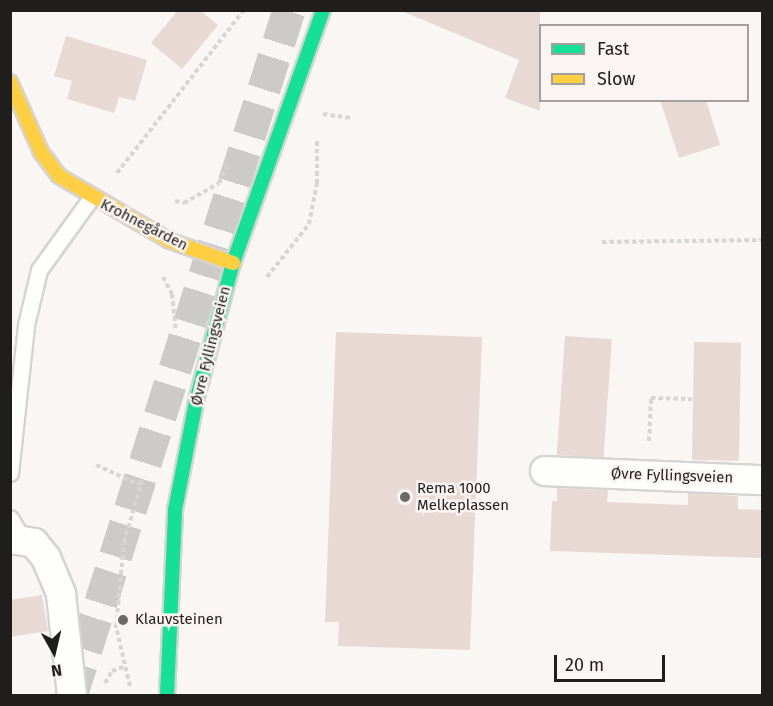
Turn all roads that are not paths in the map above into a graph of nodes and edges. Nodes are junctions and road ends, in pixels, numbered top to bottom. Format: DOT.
graph roads {
  1 [pos="323,10"];
  2 [pos="10,82"];
  3 [pos="91,198"];
  4 [pos="233,262"];
  5 [pos="545,471"];
  6 [pos="10,473"];
  7 [pos="762,480"];
  8 [pos="14,531"];
  9 [pos="72,696"];
  10 [pos="167,696"];
  1 -- 4 [label="main road, Øvre Fyllingsveien"];
  2 -- 3 [label="main road, Krohnegården"];
  3 -- 4 [label="main road, Krohnegården"];
  3 -- 6 [label="lane, Krohnegården"];
  4 -- 10 [label="main road, Øvre Fyllingsveien"];
  5 -- 7 [label="street, Øvre Fyllingsveien"];
  8 -- 9 [label="street"];
}
